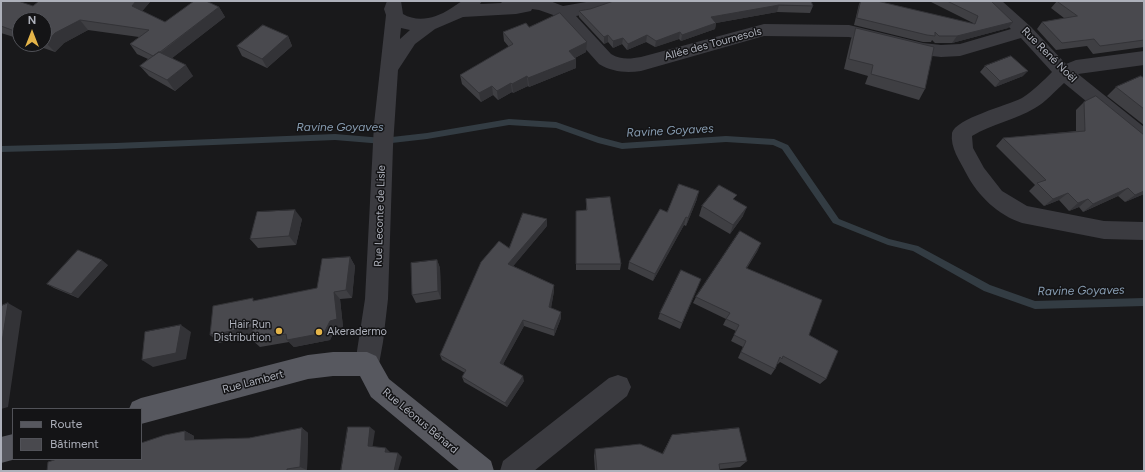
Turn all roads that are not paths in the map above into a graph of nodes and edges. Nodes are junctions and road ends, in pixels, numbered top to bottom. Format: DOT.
graph roads {
  1 [pos="473,1"];
  2 [pos="509,1"];
  3 [pos="610,1"];
  4 [pos="994,2"];
  5 [pos="541,4"];
  6 [pos="394,8"];
  7 [pos="458,12"];
  8 [pos="562,12"];
  9 [pos="430,24"];
  10 [pos="1025,31"];
  11 [pos="1144,58"];
  12 [pos="389,68"];
  13 [pos="1064,74"];
  14 [pos="1144,138"];
  15 [pos="1144,231"];
  16 [pos="367,364"];
  17 [pos="618,387"];
  18 [pos="142,411"];
  19 [pos="12,446"];
  20 [pos="1,450"];
  21 [pos="481,471"];
  22 [pos="513,471"];
  1 -- 7 [label="street"];
  2 -- 5 [label="street"];
  3 -- 8 [label="street"];
  4 -- 10 [label="street, Rue René Noël"];
  5 -- 7 [label="street"];
  5 -- 8 [label="street"];
  6 -- 9 [label="street"];
  6 -- 12 [label="street, Rue Leconte de Lisle"];
  7 -- 9 [label="street"];
  8 -- 10 [label="street, Allée des Tournesols"];
  9 -- 12 [label="street"];
  10 -- 13 [label="street, Rue René Noël"];
  11 -- 13 [label="street"];
  12 -- 16 [label="street, Rue Leconte de Lisle"];
  13 -- 14 [label="street, Rue René Noël"];
  13 -- 15 [label="street"];
  16 -- 18 [label="main road, Rue Lambert"];
  16 -- 21 [label="main road, Rue Léonus Bénard"];
  17 -- 22 [label="street"];
  19 -- 20 [label="main road"];
}
